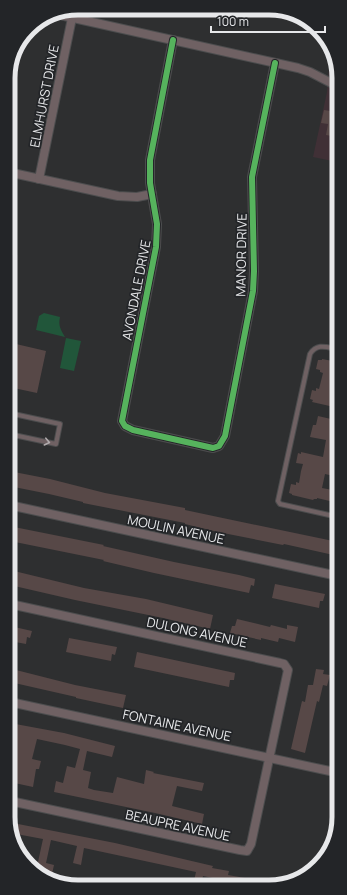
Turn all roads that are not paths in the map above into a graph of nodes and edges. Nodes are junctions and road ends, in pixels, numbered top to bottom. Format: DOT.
graph roads {
  1 [pos="65,16"];
  2 [pos="72,18"];
  3 [pos="173,40"];
  4 [pos="275,63"];
  5 [pos="332,83"];
  6 [pos="15,174"];
  7 [pos="39,179"];
  8 [pos="152,194"];
  9 [pos="332,348"];
  10 [pos="15,414"];
  11 [pos="123,424"];
  12 [pos="15,435"];
  13 [pos="15,506"];
  14 [pos="332,516"];
  15 [pos="332,575"];
  16 [pos="15,605"];
  17 [pos="15,703"];
  18 [pos="269,758"];
  19 [pos="332,771"];
  20 [pos="15,802"];
  1 -- 2 [label="street"];
  2 -- 3 [label="street"];
  2 -- 7 [label="street, ELMHURST DRIVE"];
  3 -- 4 [label="street"];
  3 -- 8 [label="street, AVONDALE DRIVE"];
  4 -- 5 [label="street"];
  4 -- 11 [label="street, MANOR DRIVE"];
  6 -- 7 [label="street"];
  7 -- 8 [label="street"];
  8 -- 11 [label="street, AVONDALE DRIVE"];
  9 -- 14 [label="lane"];
  12 -- 10 [label="lane, one-way"];
  13 -- 15 [label="street, MOULIN AVENUE"];
  16 -- 18 [label="street, DULONG AVENUE"];
  17 -- 18 [label="street, FONTAINE AVENUE"];
  18 -- 19 [label="street, FONTAINE AVENUE"];
  18 -- 20 [label="street, BEAUPRE AVENUE"];
}
